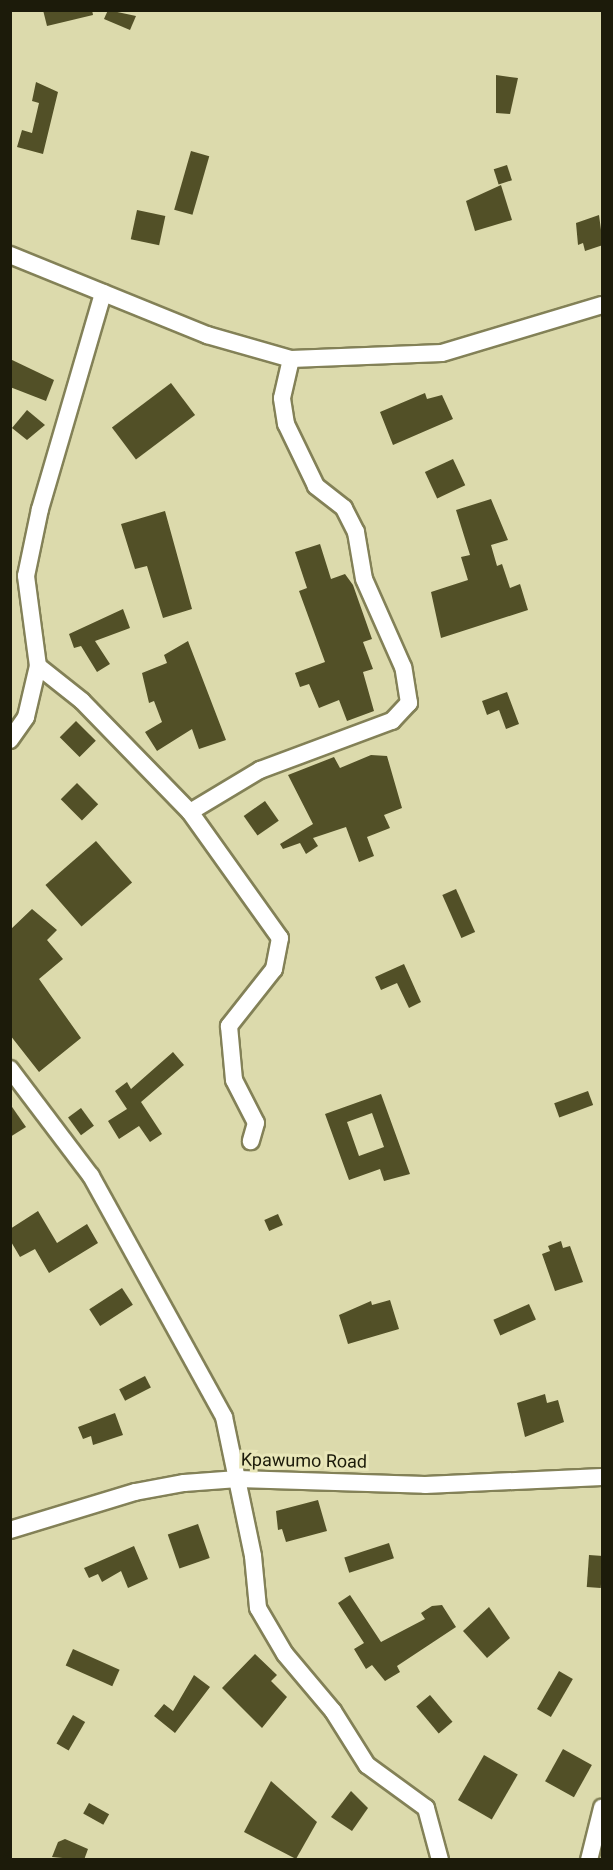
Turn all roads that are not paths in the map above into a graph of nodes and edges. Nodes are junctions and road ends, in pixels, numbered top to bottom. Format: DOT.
graph roads {
  1 [pos="10,255"];
  2 [pos="103,293"];
  3 [pos="603,306"];
  4 [pos="291,359"];
  5 [pos="38,666"];
  6 [pos="10,740"];
  7 [pos="190,812"];
  8 [pos="10,1069"];
  9 [pos="251,1141"];
  10 [pos="603,1478"];
  11 [pos="238,1479"];
  12 [pos="10,1530"];
  13 [pos="603,1808"];
  14 [pos="440,1860"];
  15 [pos="589,1860"];
  1 -- 2 [label="street"];
  2 -- 4 [label="street"];
  2 -- 5 [label="street"];
  3 -- 4 [label="street"];
  4 -- 7 [label="street"];
  5 -- 6 [label="street"];
  5 -- 7 [label="street"];
  7 -- 9 [label="street"];
  8 -- 11 [label="street"];
  10 -- 11 [label="street, Kpawumo Road"];
  11 -- 12 [label="street, Kpawumo Road"];
  11 -- 14 [label="street"];
  13 -- 15 [label="street"];
}
